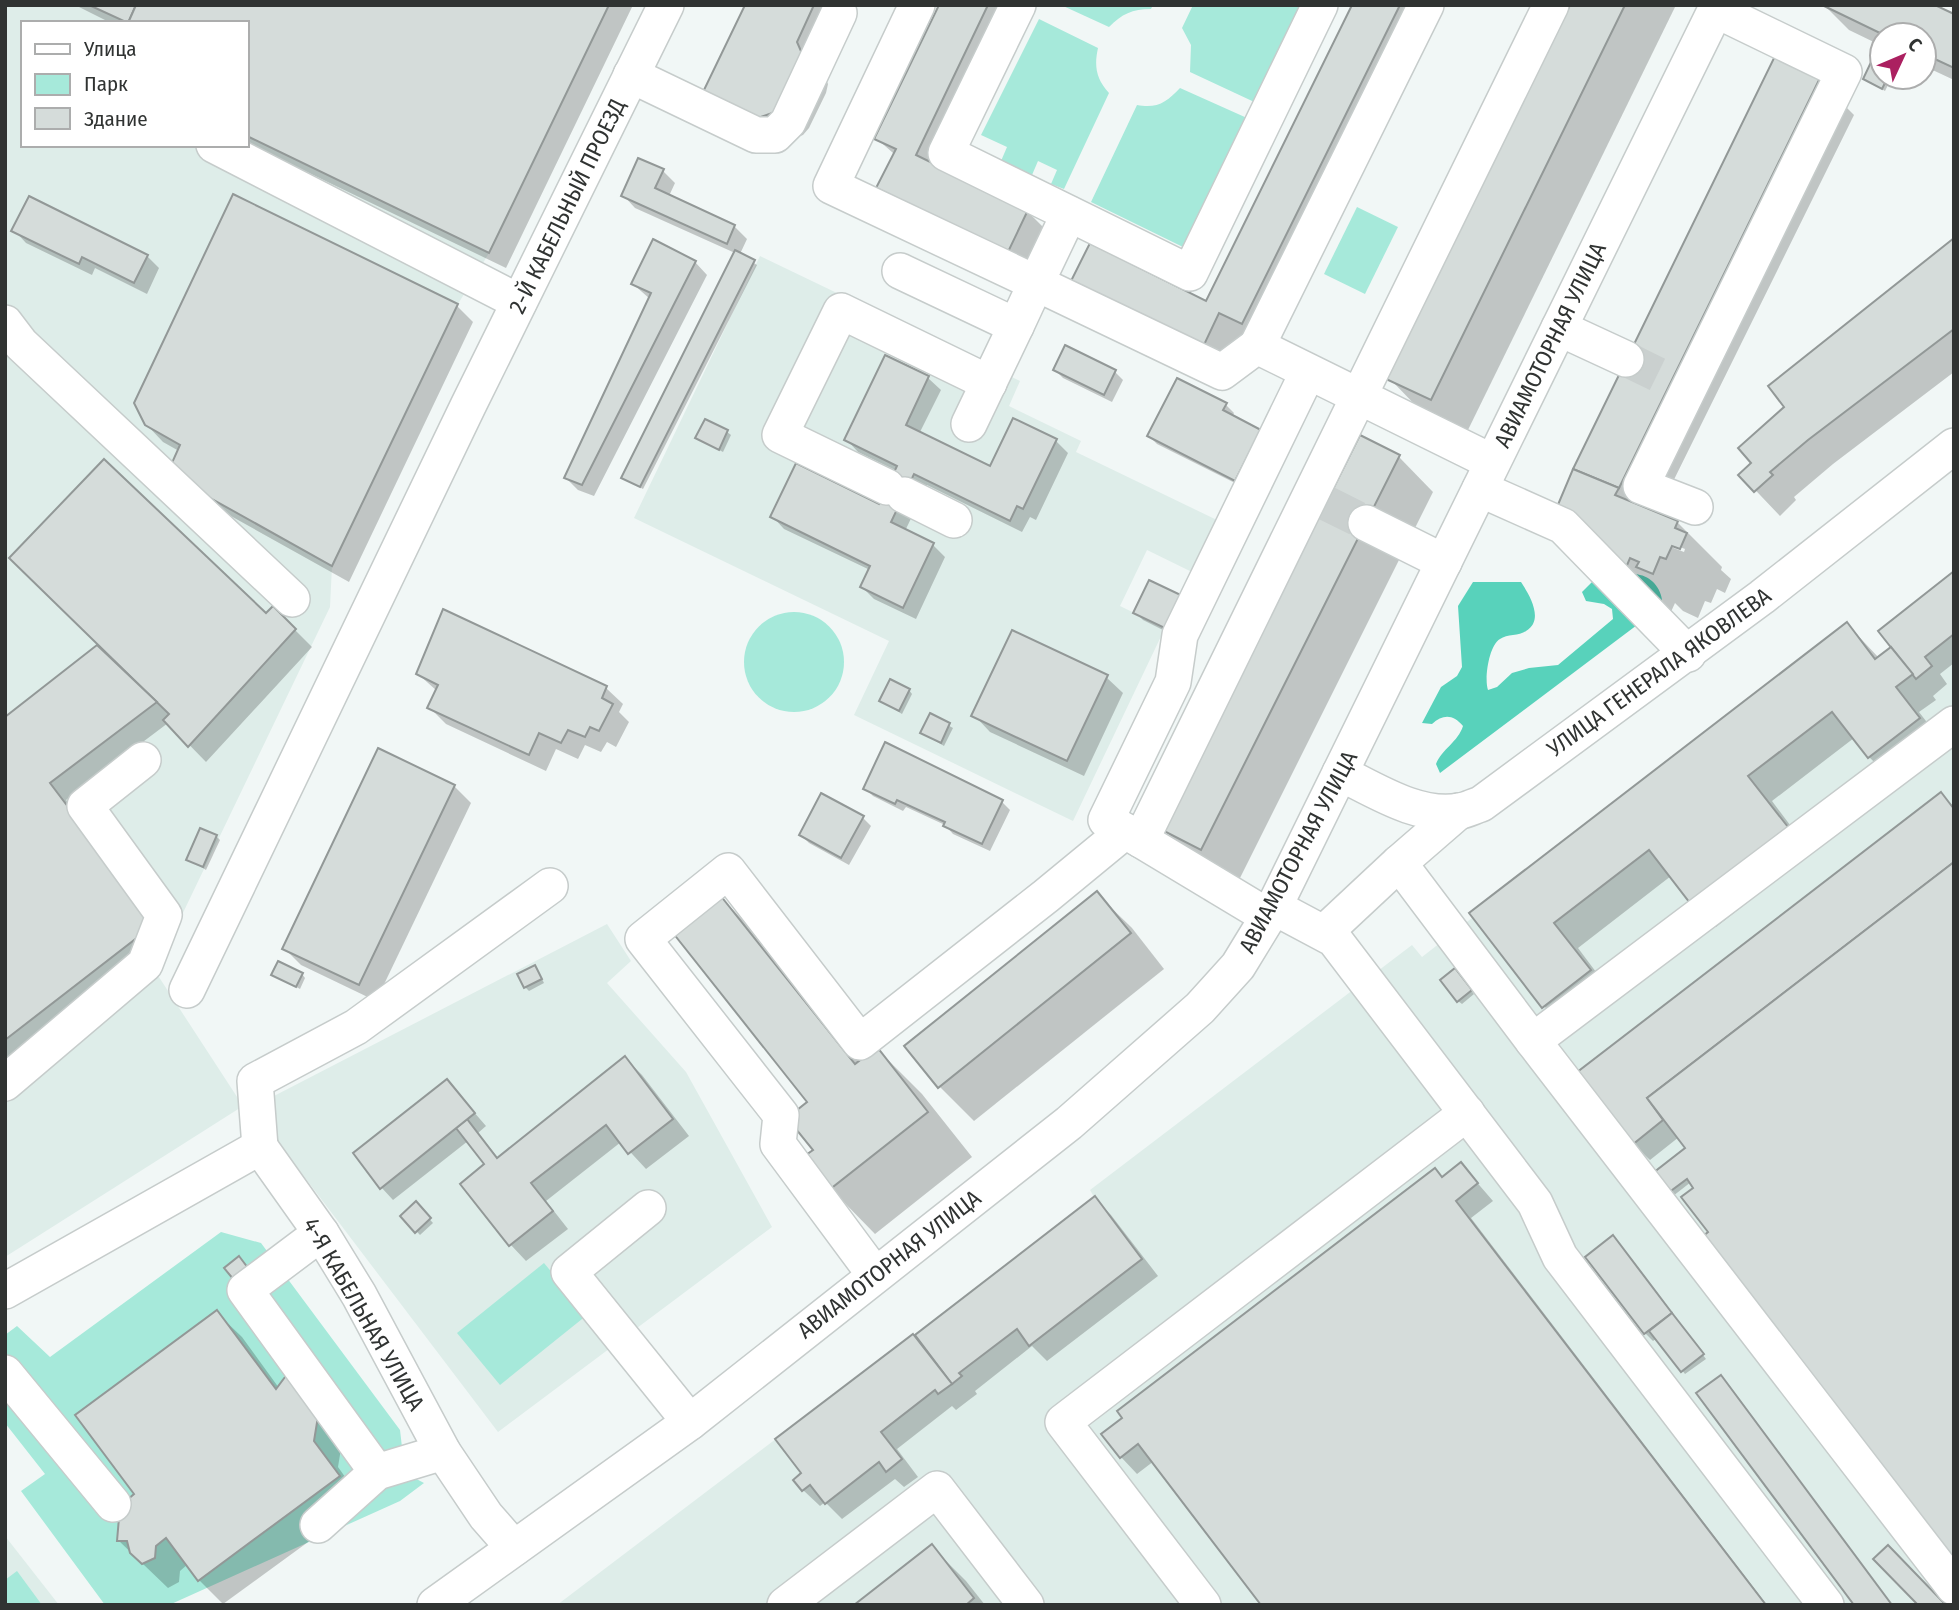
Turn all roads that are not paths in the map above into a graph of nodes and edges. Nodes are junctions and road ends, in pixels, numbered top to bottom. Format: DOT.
graph roads {
  1 [pos="666,5"];
  2 [pos="916,5"];
  3 [pos="1018,5"];
  4 [pos="1320,5"];
  5 [pos="1426,5"];
  6 [pos="1551,5"];
  7 [pos="1717,8"];
  8 [pos="839,13"];
  9 [pos="631,75"];
  10 [pos="218,147"];
  11 [pos="1069,214"];
  12 [pos="900,271"];
  13 [pos="1036,283"];
  14 [pos="519,302"];
  15 [pos="5,323"];
  16 [pos="1016,326"];
  17 [pos="1559,328"];
  18 [pos="1257,346"];
  19 [pos="1626,359"];
  20 [pos="1308,372"];
  21 [pos="989,383"];
  22 [pos="1359,397"];
  23 [pos="969,424"];
  24 [pos="1954,446"];
  25 [pos="1486,475"];
  26 [pos="1695,507"];
  27 [pos="954,520"];
  28 [pos="1366,523"];
  29 [pos="1444,562"];
  30 [pos="292,599"];
  31 [pos="1688,654"];
  32 [pos="1954,724"];
  33 [pos="143,760"];
  34 [pos="1340,773"];
  35 [pos="1459,811"];
  36 [pos="1133,836"];
  37 [pos="1399,863"];
  38 [pos="550,886"];
  39 [pos="1272,912"];
  40 [pos="1324,933"];
  41 [pos="187,990"];
  42 [pos="1533,1041"];
  43 [pos="5,1083"];
  44 [pos="1467,1113"];
  45 [pos="260,1147"];
  46 [pos="648,1208"];
  47 [pos="321,1233"];
  48 [pos="875,1275"];
  49 [pos="5,1291"];
  50 [pos="5,1373"];
  51 [pos="690,1422"];
  52 [pos="443,1452"];
  53 [pos="377,1472"];
  54 [pos="113,1504"];
  55 [pos="318,1525"];
  56 [pos="514,1548"];
  57 [pos="1954,1587"];
  58 [pos="435,1605"];
  59 [pos="785,1605"];
  60 [pos="1026,1605"];
  61 [pos="1203,1605"];
  62 [pos="1826,1605"];
  1 -- 9 [label="street, 2-Й КАБЕЛЬНЫЙ ПРОЕЗД"];
  2 -- 13 [label="street"];
  3 -- 11 [label="street"];
  4 -- 11 [label="street"];
  5 -- 18 [label="street"];
  6 -- 22 [label="street"];
  7 -- 17 [label="street, АВИАМОТОРНАЯ УЛИЦА"];
  7 -- 26 [label="street"];
  8 -- 9 [label="street"];
  9 -- 14 [label="street, 2-Й КАБЕЛЬНЫЙ ПРОЕЗД"];
  10 -- 14 [label="street"];
  11 -- 13 [label="street"];
  12 -- 16 [label="street"];
  13 -- 16 [label="street"];
  13 -- 18 [label="street"];
  14 -- 41 [label="street, 2-Й КАБЕЛЬНЫЙ ПРОЕЗД"];
  15 -- 30 [label="street"];
  16 -- 21 [label="street"];
  17 -- 19 [label="street"];
  17 -- 25 [label="street, АВИАМОТОРНАЯ УЛИЦА"];
  18 -- 20 [label="street"];
  20 -- 22 [label="street"];
  20 -- 36 [label="street"];
  21 -- 23 [label="street"];
  21 -- 27 [label="street"];
  22 -- 25 [label="street"];
  22 -- 36 [label="street"];
  24 -- 31 [label="street, УЛИЦА ГЕНЕРАЛА ЯКОВЛЕВА"];
  25 -- 29 [label="street, АВИАМОТОРНАЯ УЛИЦА"];
  25 -- 31 [label="street"];
  28 -- 29 [label="street"];
  29 -- 34 [label="street, АВИАМОТОРНАЯ УЛИЦА"];
  31 -- 35 [label="street, УЛИЦА ГЕНЕРАЛА ЯКОВЛЕВА"];
  32 -- 42 [label="street"];
  33 -- 43 [label="street"];
  34 -- 35 [label="street, УЛИЦА ГЕНЕРАЛА ЯКОВЛЕВА"];
  34 -- 39 [label="street, АВИАМОТОРНАЯ УЛИЦА"];
  35 -- 37 [label="street"];
  36 -- 39 [label="street"];
  36 -- 48 [label="street"];
  37 -- 40 [label="street"];
  37 -- 42 [label="street"];
  38 -- 45 [label="street"];
  39 -- 40 [label="street"];
  39 -- 48 [label="street, АВИАМОТОРНАЯ УЛИЦА"];
  40 -- 44 [label="street"];
  42 -- 57 [label="street"];
  44 -- 61 [label="street"];
  44 -- 62 [label="street"];
  45 -- 47 [label="street, 4-Я КАБЕЛЬНАЯ УЛИЦА"];
  45 -- 49 [label="street"];
  46 -- 51 [label="street"];
  47 -- 52 [label="street, 4-Я КАБЕЛЬНАЯ УЛИЦА"];
  47 -- 53 [label="street"];
  48 -- 51 [label="street, АВИАМОТОРНАЯ УЛИЦА"];
  50 -- 54 [label="street"];
  51 -- 56 [label="street, АВИАМОТОРНАЯ УЛИЦА"];
  52 -- 53 [label="street"];
  52 -- 56 [label="street, 4-Я КАБЕЛЬНАЯ УЛИЦА"];
  53 -- 55 [label="street"];
  56 -- 58 [label="street, АВИАМОТОРНАЯ УЛИЦА"];
  59 -- 60 [label="street"];
}
